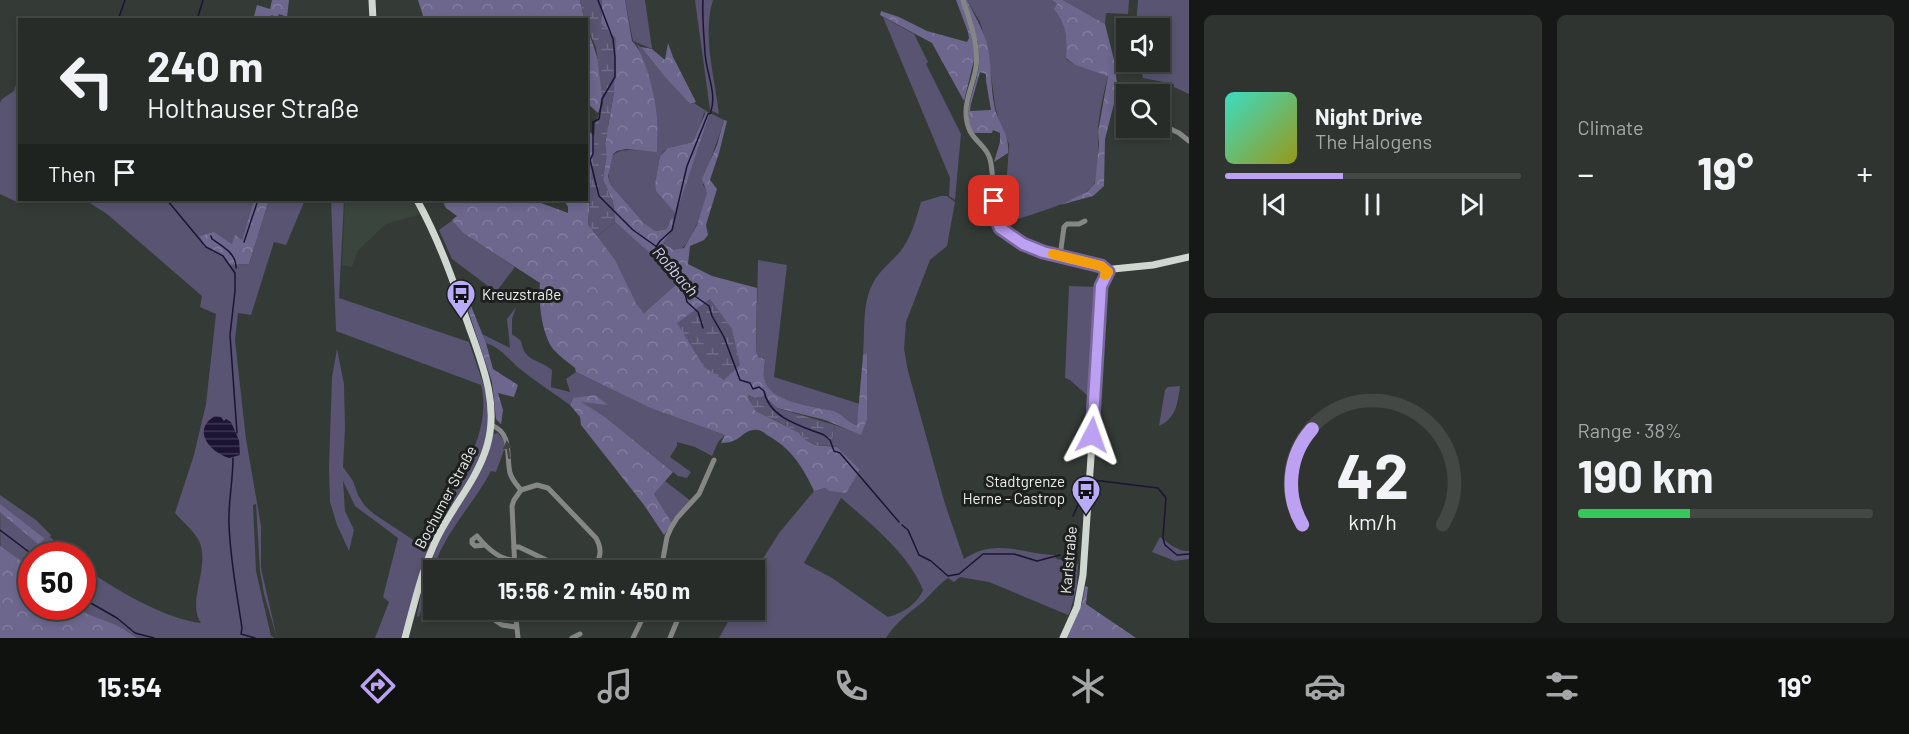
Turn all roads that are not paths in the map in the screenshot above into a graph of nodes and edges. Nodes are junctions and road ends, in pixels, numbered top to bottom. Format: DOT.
graph roads {
  1 [pos="372,0"];
  2 [pos="963,0"];
  3 [pos="373,18"];
  4 [pos="1170,129"];
  5 [pos="1189,141"];
  6 [pos="418,201"];
  7 [pos="1085,221"];
  8 [pos="1060,256"];
  9 [pos="1189,257"];
  10 [pos="1108,272"];
  11 [pos="491,425"];
  12 [pos="714,460"];
  13 [pos="521,490"];
  14 [pos="485,545"];
  15 [pos="514,547"];
  16 [pos="514,560"];
  17 [pos="546,560"];
  18 [pos="598,560"];
  19 [pos="663,560"];
  20 [pos="494,620"];
  21 [pos="516,620"];
  22 [pos="642,620"];
  23 [pos="677,620"];
  24 [pos="516,627"];
  25 [pos="580,634"];
  26 [pos="405,638"];
  27 [pos="518,638"];
  28 [pos="572,638"];
  29 [pos="633,638"];
  30 [pos="670,638"];
  31 [pos="1063,638"];
  1 -- 3 [label="main road"];
  2 -- 8 [label="street"];
  4 -- 5 [label="street"];
  6 -- 11 [label="main road, Bochumer Straße"];
  7 -- 8 [label="street"];
  8 -- 10 [label="street"];
  9 -- 10 [label="main road"];
  10 -- 31 [label="main road, Karlstraße"];
  13 -- 11 [label="street, one-way"];
  11 -- 26 [label="main road, Bochumer Straße"];
  12 -- 19 [label="street"];
  13 -- 15 [label="street"];
  13 -- 18 [label="street"];
  14 -- 16 [label="street"];
  15 -- 16 [label="street"];
  15 -- 17 [label="street"];
  20 -- 24 [label="street"];
  21 -- 24 [label="street"];
  22 -- 29 [label="street"];
  23 -- 30 [label="street"];
  24 -- 27 [label="street"];
  25 -- 28 [label="street"];
}
